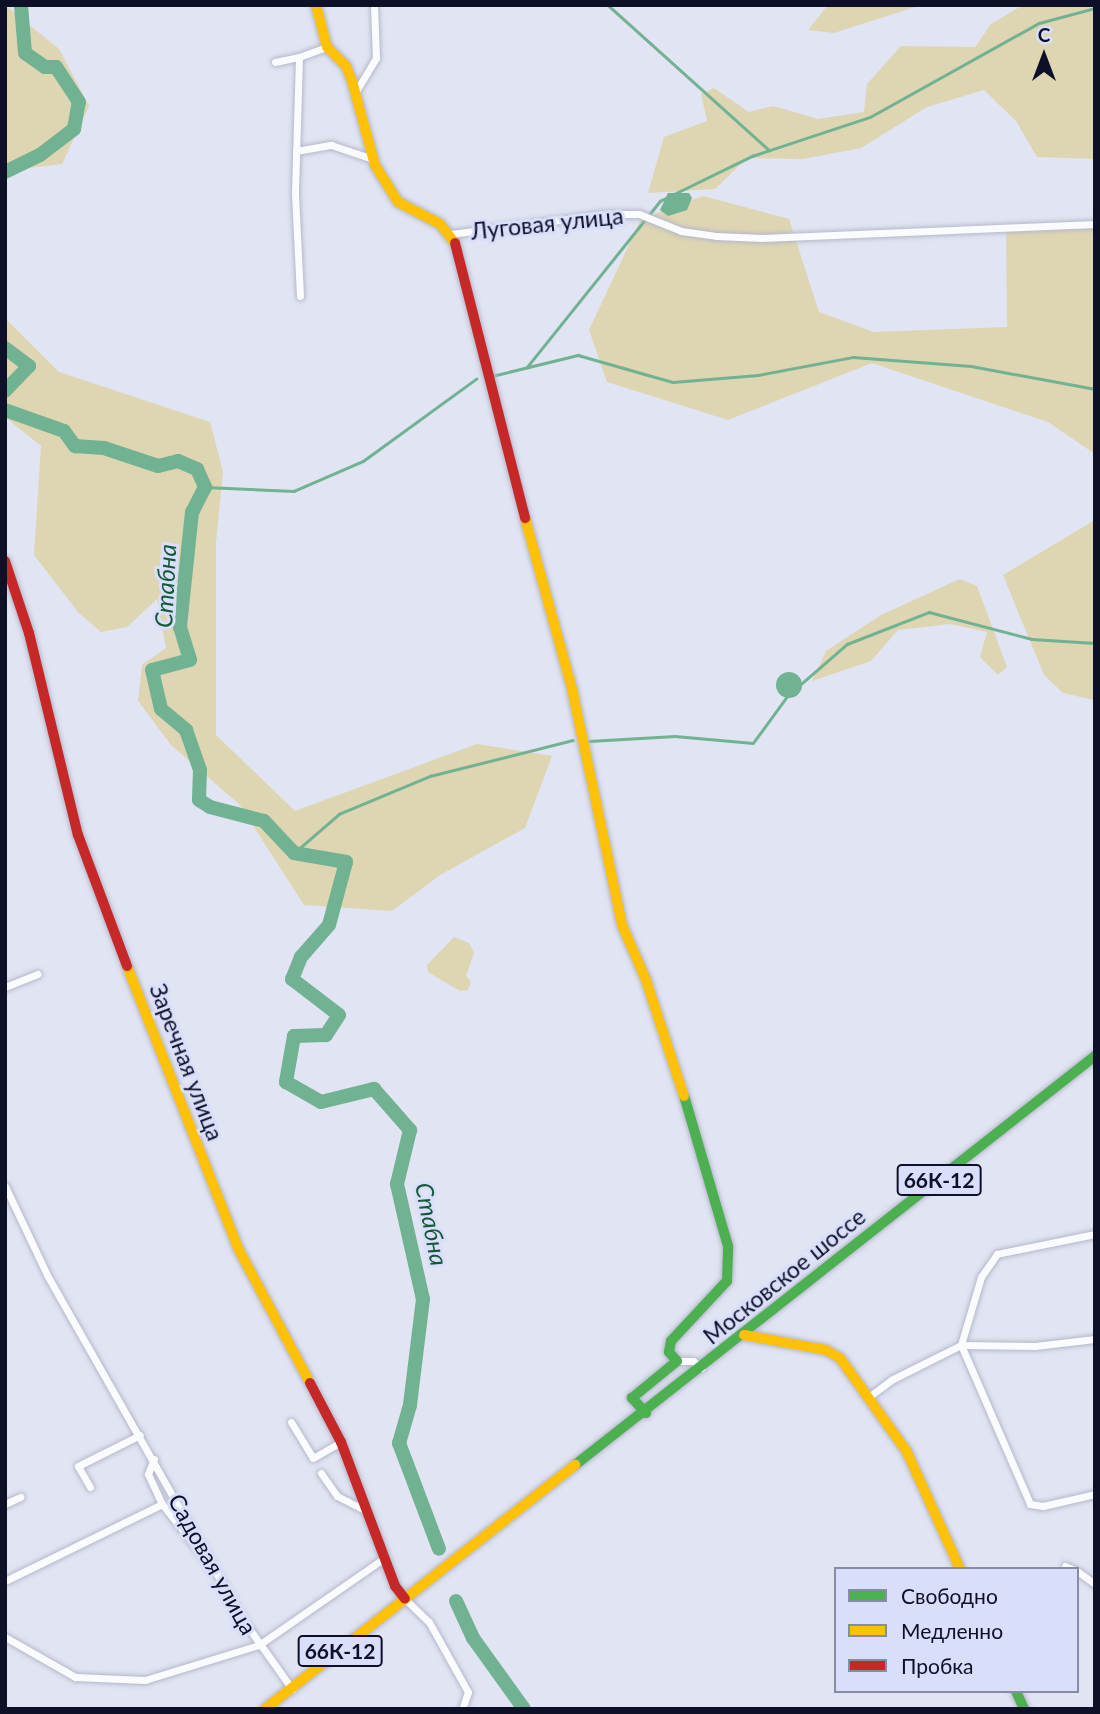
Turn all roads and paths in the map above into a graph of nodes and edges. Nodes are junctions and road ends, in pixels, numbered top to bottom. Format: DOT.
graph roads {
  1 [pos="316,5"];
  2 [pos="374,5"];
  3 [pos="327,47"];
  4 [pos="299,57"];
  5 [pos="275,62"];
  6 [pos="355,94"];
  7 [pos="296,151"];
  8 [pos="373,159"];
  9 [pos="1095,224"];
  10 [pos="451,234"];
  11 [pos="300,296"];
  12 [pos="5,561"];
  13 [pos="37,974"];
  14 [pos="5,987"];
  15 [pos="1095,1056"];
  16 [pos="5,1186"];
  17 [pos="1095,1234"];
  18 [pos="744,1335"];
  19 [pos="1095,1339"];
  20 [pos="961,1345"];
  21 [pos="677,1361"];
  22 [pos="703,1368"];
  23 [pos="870,1396"];
  24 [pos="646,1413"];
  25 [pos="291,1422"];
  26 [pos="140,1435"];
  27 [pos="341,1442"];
  28 [pos="154,1460"];
  29 [pos="321,1473"];
  30 [pos="90,1488"];
  31 [pos="1095,1494"];
  32 [pos="20,1497"];
  33 [pos="5,1504"];
  34 [pos="162,1504"];
  35 [pos="366,1511"];
  36 [pos="384,1558"];
  37 [pos="959,1567"];
  38 [pos="1079,1572"];
  39 [pos="218,1575"];
  40 [pos="5,1581"];
  41 [pos="1095,1584"];
  42 [pos="410,1595"];
  43 [pos="5,1637"];
  44 [pos="259,1645"];
  45 [pos="292,1689"];
  46 [pos="1017,1693"];
  47 [pos="265,1709"];
  48 [pos="463,1709"];
  49 [pos="1024,1709"];
  1 -- 3 [label="street"];
  2 -- 6 [label="street"];
  3 -- 4 [label="street"];
  3 -- 6 [label="street"];
  4 -- 5 [label="street"];
  4 -- 7 [label="street"];
  6 -- 8 [label="street"];
  7 -- 8 [label="street"];
  7 -- 11 [label="street"];
  8 -- 10 [label="street"];
  9 -- 10 [label="street, Луговая улица"];
  10 -- 21 [label="street"];
  12 -- 27 [label="street, Заречная улица"];
  13 -- 14 [label="street"];
  15 -- 18 [label="street, Московское шоссе / 66К-12"];
  16 -- 26 [label="street, Садовая улица"];
  17 -- 20 [label="street"];
  18 -- 22 [label="street, Московское шоссе / 66К-12"];
  18 -- 23 [label="street"];
  19 -- 20 [label="street"];
  20 -- 23 [label="street"];
  20 -- 31 [label="street"];
  21 -- 22 [label="street"];
  21 -- 24 [label="street"];
  22 -- 24 [label="street, Московское шоссе / 66К-12"];
  23 -- 37 [label="street"];
  24 -- 42 [label="street, Московское шоссе / 66К-12"];
  25 -- 27 [label="street"];
  26 -- 28 [label="street, Садовая улица"];
  26 -- 30 [label="street"];
  27 -- 35 [label="street, Заречная улица"];
  28 -- 34 [label="street"];
  28 -- 39 [label="street, Садовая улица"];
  29 -- 35 [label="street"];
  32 -- 33 [label="street"];
  34 -- 39 [label="street"];
  34 -- 40 [label="street, Садовая улица"];
  35 -- 36 [label="street, Заречная улица"];
  36 -- 42 [label="street, Заречная улица"];
  36 -- 44 [label="street"];
  38 -- 41 [label="street"];
  39 -- 44 [label="street, Садовая улица"];
  42 -- 45 [label="street, 66К-12"];
  42 -- 48 [label="street"];
  43 -- 44 [label="street"];
  44 -- 45 [label="street, Садовая улица"];
  45 -- 47 [label="street, 66К-12"];
  46 -- 49 [label="street"];
}
